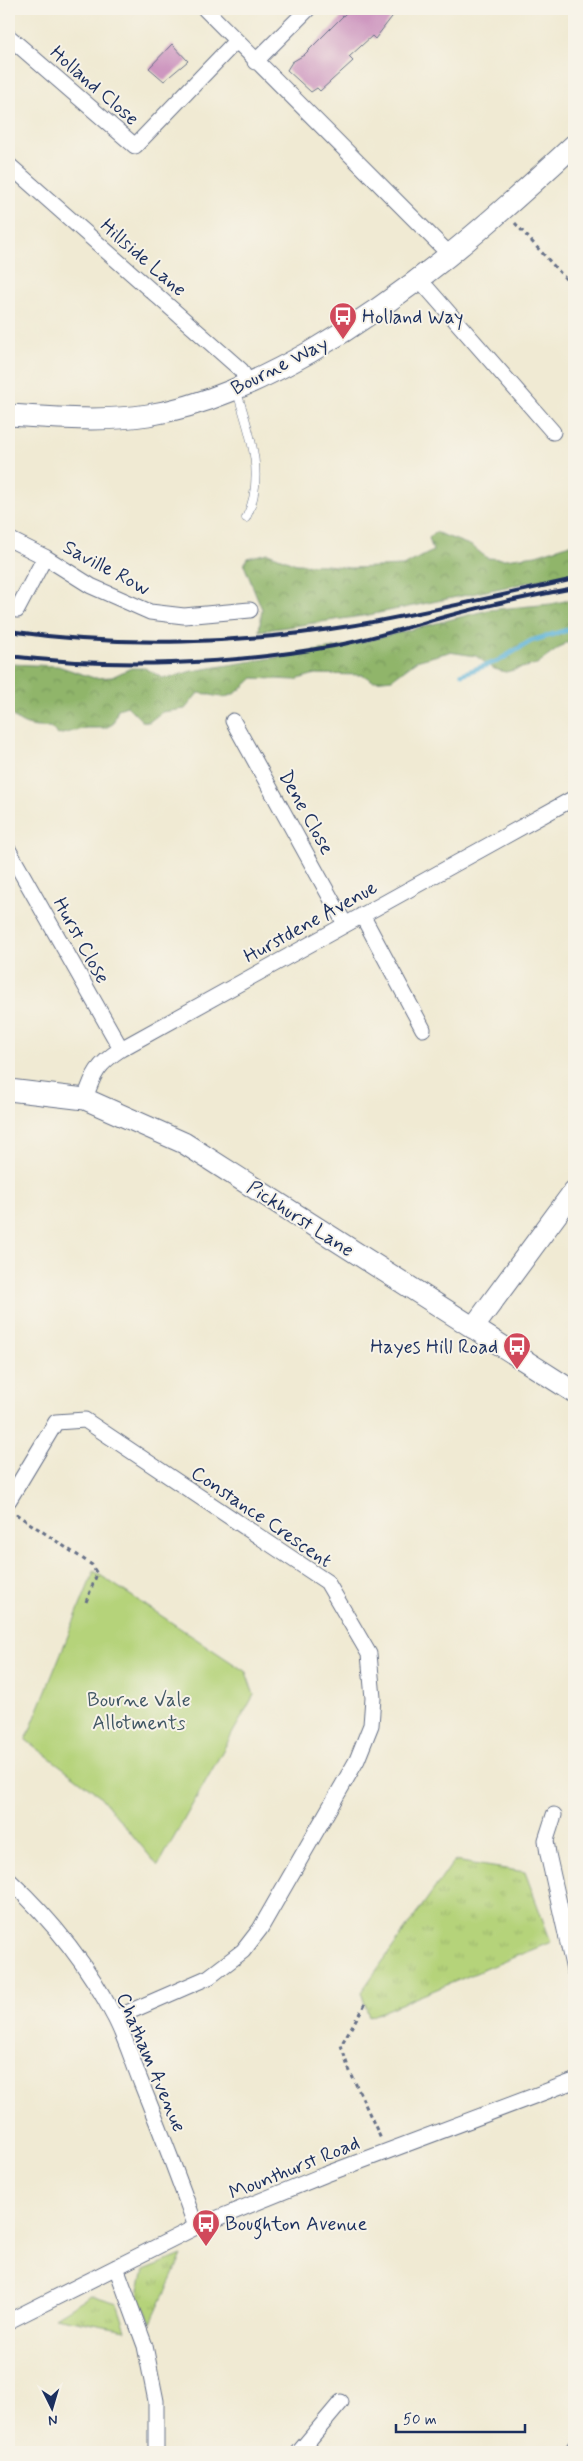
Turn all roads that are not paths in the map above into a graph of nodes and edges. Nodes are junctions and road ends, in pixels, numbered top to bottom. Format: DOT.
graph roads {
  1 [pos="205,9"];
  2 [pos="308,9"];
  3 [pos="9,37"];
  4 [pos="236,41"];
  5 [pos="256,62"];
  6 [pos="574,145"];
  7 [pos="9,164"];
  8 [pos="451,256"];
  9 [pos="420,280"];
  10 [pos="242,386"];
  11 [pos="9,415"];
  12 [pos="553,432"];
  13 [pos="246,518"];
  14 [pos="9,540"];
  15 [pos="45,557"];
  16 [pos="9,608"];
  17 [pos="250,610"];
  18 [pos="233,721"];
  19 [pos="574,798"];
  20 [pos="9,851"];
  21 [pos="362,915"];
  22 [pos="345,924"];
  23 [pos="423,1029"];
  24 [pos="121,1049"];
  25 [pos="9,1090"];
  26 [pos="85,1099"];
  27 [pos="574,1192"];
  28 [pos="473,1328"];
  29 [pos="574,1392"];
  30 [pos="9,1500"];
  31 [pos="554,1815"];
  32 [pos="9,1880"];
  33 [pos="570,1938"];
  34 [pos="574,1970"];
  35 [pos="115,2018"];
  36 [pos="574,2081"];
  37 [pos="196,2227"];
  38 [pos="116,2267"];
  39 [pos="9,2321"];
  40 [pos="341,2402"];
  41 [pos="574,2448"];
  42 [pos="156,2452"];
  43 [pos="299,2452"];
  44 [pos="572,2452"];
  1 -- 4 [label="street"];
  2 -- 5 [label="street"];
  3 -- 4 [label="street, Holland Close"];
  4 -- 5 [label="street"];
  5 -- 8 [label="street"];
  6 -- 8 [label="street, Bourne Way"];
  7 -- 10 [label="street, Hillside Lane"];
  8 -- 9 [label="street, Bourne Way"];
  9 -- 10 [label="street, Bourne Way"];
  9 -- 12 [label="street"];
  10 -- 11 [label="street, Bourne Way"];
  10 -- 13 [label="lane"];
  14 -- 15 [label="street, Saville Row"];
  15 -- 16 [label="street"];
  15 -- 17 [label="street, Saville Row"];
  18 -- 22 [label="street, Dene Close"];
  19 -- 21 [label="street, Hurstdene Avenue"];
  20 -- 24 [label="street, Hurst Close"];
  21 -- 22 [label="street, Hurstdene Avenue"];
  21 -- 23 [label="street"];
  22 -- 24 [label="street, Hurstdene Avenue"];
  24 -- 26 [label="street, Hurstdene Avenue"];
  25 -- 26 [label="street, Pickhurst Lane"];
  26 -- 28 [label="street, Pickhurst Lane"];
  27 -- 28 [label="street"];
  28 -- 29 [label="street, Pickhurst Lane"];
  30 -- 35 [label="street, Constance Crescent"];
  31 -- 33 [label="street"];
  32 -- 35 [label="street, Chatham Avenue"];
  33 -- 34 [label="street"];
  35 -- 37 [label="street, Chatham Avenue"];
  36 -- 37 [label="street, Mounthurst Road"];
  37 -- 38 [label="street, Mounthurst Road"];
  38 -- 39 [label="street, Mounthurst Road"];
  38 -- 42 [label="street"];
  40 -- 43 [label="street"];
  41 -- 44 [label="street"];
}
